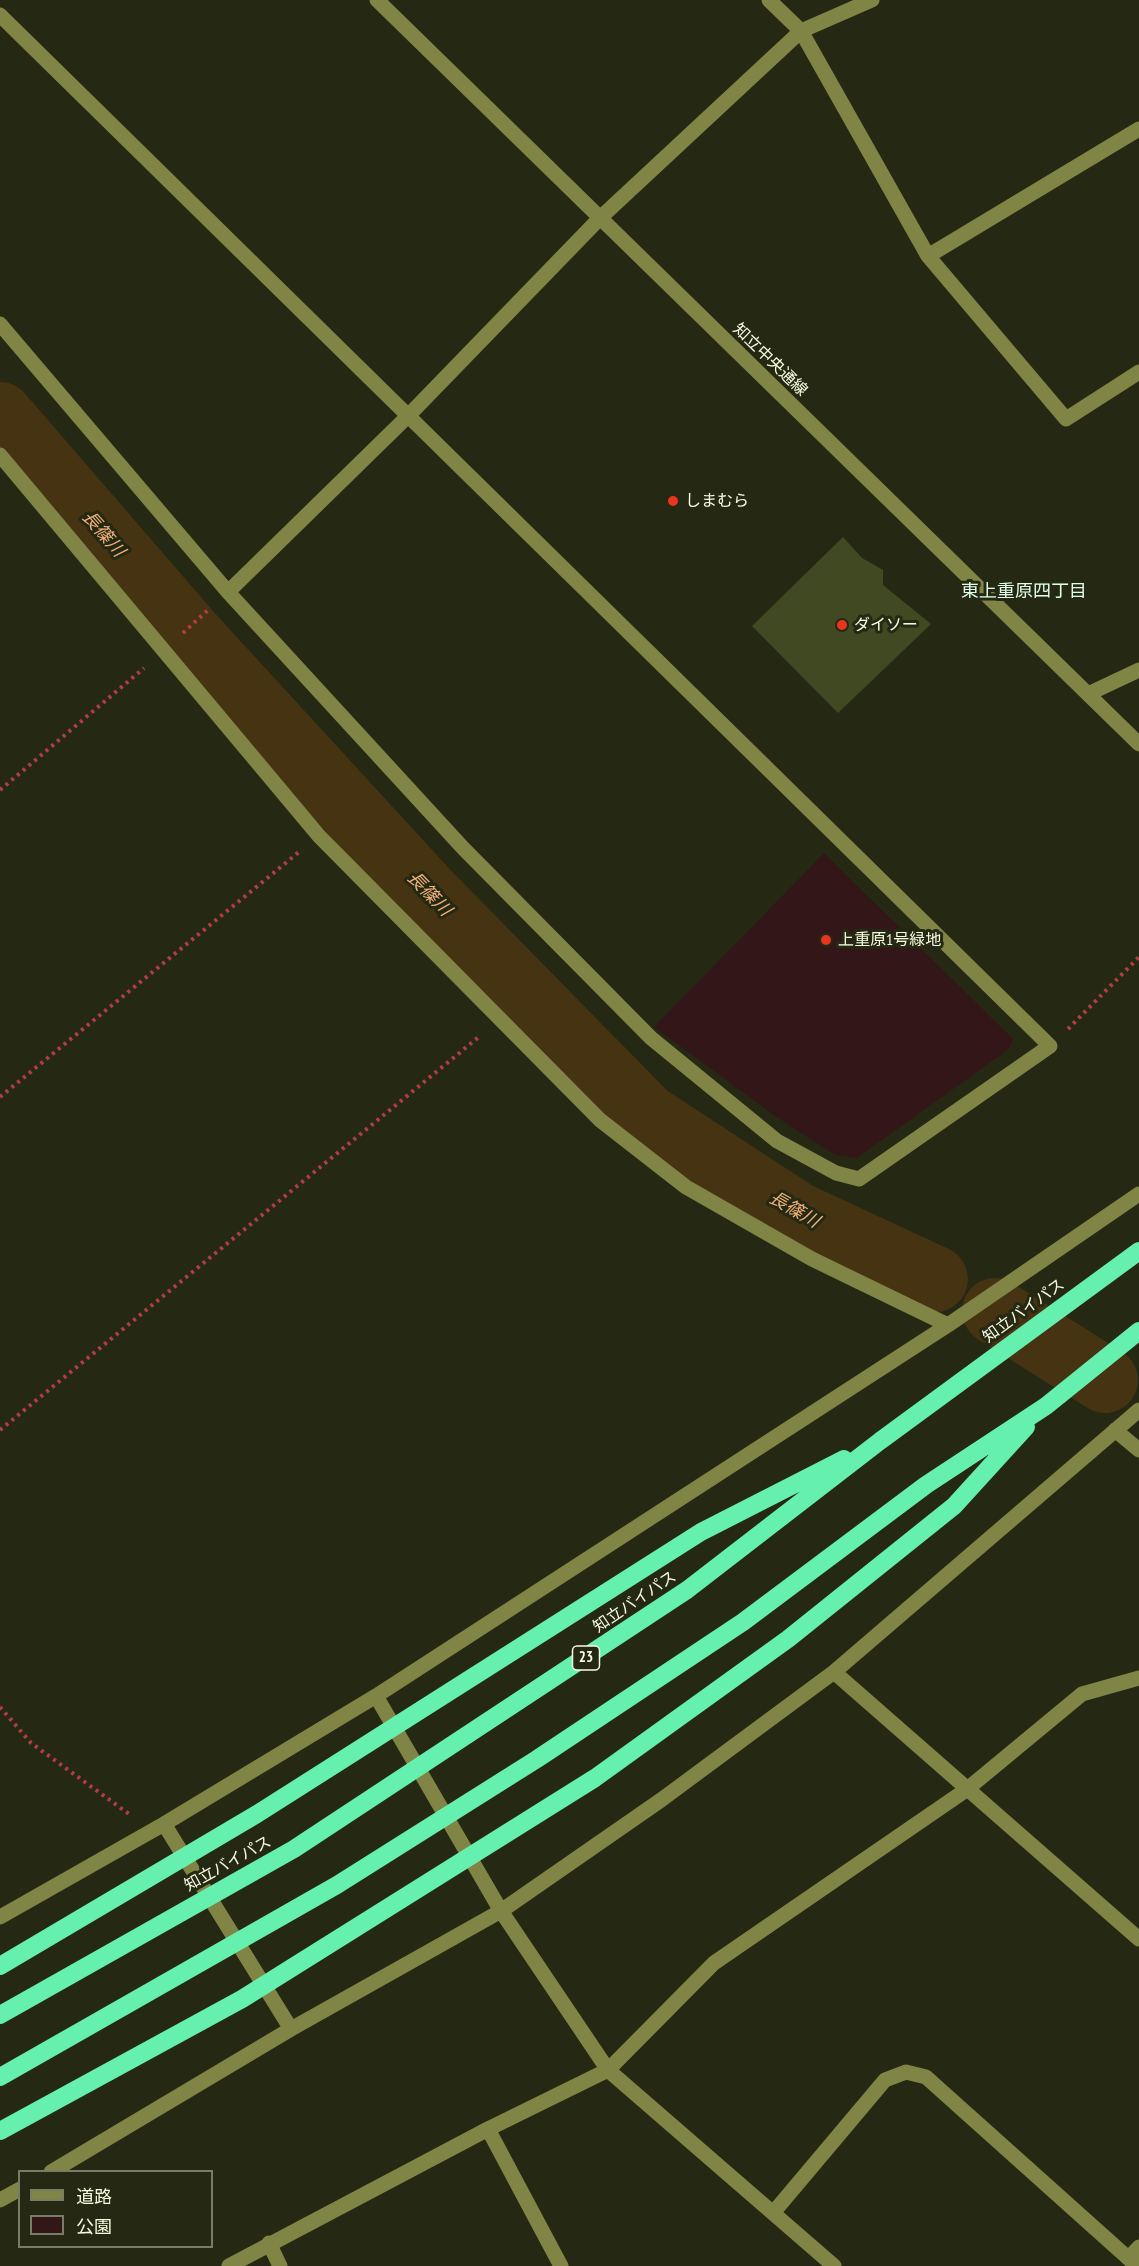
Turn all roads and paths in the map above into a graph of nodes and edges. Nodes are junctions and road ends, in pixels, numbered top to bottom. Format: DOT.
graph roads {
  1 [pos="377,0"];
  2 [pos="769,0"];
  3 [pos="872,0"];
  4 [pos="0,15"];
  5 [pos="801,31"];
  6 [pos="1139,129"];
  7 [pos="599,219"];
  8 [pos="928,256"];
  9 [pos="0,324"];
  10 [pos="1139,372"];
  11 [pos="408,416"];
  12 [pos="0,455"];
  13 [pos="228,592"];
  14 [pos="205,612"];
  15 [pos="176,639"];
  16 [pos="163,652"];
  17 [pos="1139,670"];
  18 [pos="1088,694"];
  19 [pos="1139,744"];
  20 [pos="0,790"];
  21 [pos="319,836"];
  22 [pos="1139,957"];
  23 [pos="501,1019"];
  24 [pos="1050,1046"];
  25 [pos="0,1097"];
  26 [pos="1139,1194"];
  27 [pos="1139,1251"];
  28 [pos="948,1325"];
  29 [pos="1139,1330"];
  30 [pos="1046,1406"];
  31 [pos="1139,1410"];
  32 [pos="0,1430"];
  33 [pos="1115,1430"];
  34 [pos="880,1441"];
  35 [pos="1139,1450"];
  36 [pos="834,1672"];
  37 [pos="1139,1678"];
  38 [pos="376,1696"];
  39 [pos="0,1707"];
  40 [pos="966,1790"];
  41 [pos="164,1824"];
  42 [pos="501,1911"];
  43 [pos="0,1917"];
  44 [pos="1139,1939"];
  45 [pos="0,1966"];
  46 [pos="0,2015"];
  47 [pos="291,2030"];
  48 [pos="608,2070"];
  49 [pos="0,2077"];
  50 [pos="488,2130"];
  51 [pos="0,2131"];
  52 [pos="54,2170"];
  53 [pos="18,2190"];
  54 [pos="0,2200"];
  55 [pos="773,2213"];
  56 [pos="268,2243"];
  57 [pos="1135,2257"];
  58 [pos="229,2266"];
  59 [pos="280,2266"];
  60 [pos="561,2266"];
  61 [pos="834,2266"];
  1 -- 7 [label="street, 知立中央通線"];
  2 -- 5 [label="street"];
  3 -- 5 [label="street"];
  4 -- 11 [label="street"];
  5 -- 7 [label="street"];
  5 -- 8 [label="street"];
  6 -- 8 [label="street"];
  7 -- 11 [label="street"];
  7 -- 18 [label="street, 知立中央通線"];
  8 -- 10 [label="street"];
  9 -- 13 [label="street"];
  11 -- 13 [label="street"];
  11 -- 24 [label="street"];
  12 -- 16 [label="street"];
  13 -- 24 [label="street"];
  14 -- 15 [label="path"];
  16 -- 20 [label="path"];
  16 -- 21 [label="street"];
  17 -- 18 [label="street"];
  18 -- 19 [label="street, 知立中央通線"];
  21 -- 23 [label="street"];
  21 -- 25 [label="path"];
  22 -- 24 [label="path"];
  23 -- 28 [label="street"];
  23 -- 32 [label="path"];
  26 -- 28 [label="street"];
  27 -- 34 [label="highway, 知立バイパス / 23"];
  28 -- 38 [label="street"];
  29 -- 30 [label="highway"];
  30 -- 49 [label="highway"];
  30 -- 51 [label="highway"];
  31 -- 33 [label="street"];
  33 -- 35 [label="street"];
  33 -- 36 [label="street"];
  34 -- 45 [label="highway"];
  34 -- 46 [label="highway, 知立バイパス / 23"];
  36 -- 40 [label="street"];
  36 -- 42 [label="street"];
  37 -- 40 [label="street"];
  38 -- 41 [label="street"];
  38 -- 42 [label="street"];
  39 -- 41 [label="path"];
  40 -- 44 [label="street"];
  40 -- 48 [label="street"];
  41 -- 43 [label="street"];
  41 -- 47 [label="street"];
  42 -- 47 [label="street"];
  42 -- 48 [label="street"];
  47 -- 52 [label="street"];
  48 -- 50 [label="street"];
  48 -- 55 [label="street"];
  50 -- 56 [label="street"];
  50 -- 60 [label="street"];
  53 -- 54 [label="street"];
  55 -- 57 [label="street"];
  55 -- 61 [label="street"];
  56 -- 58 [label="street"];
  56 -- 59 [label="street"];
}
